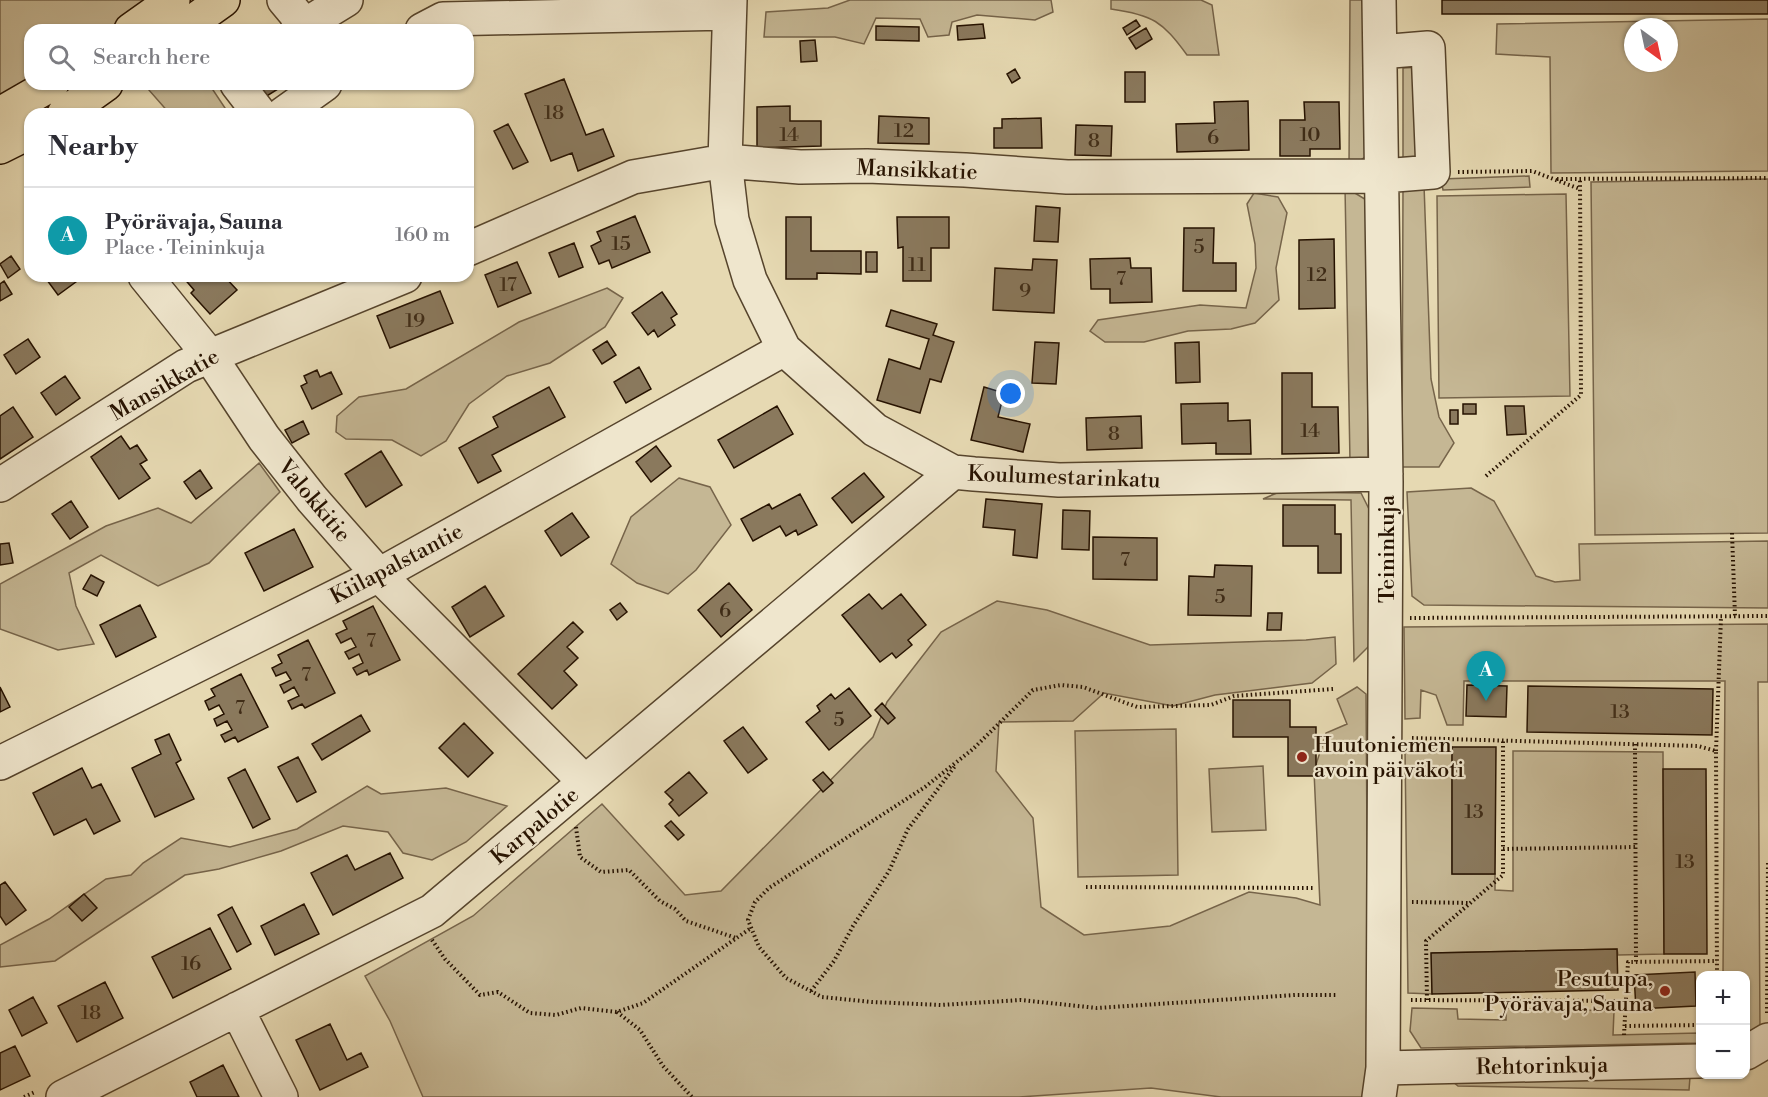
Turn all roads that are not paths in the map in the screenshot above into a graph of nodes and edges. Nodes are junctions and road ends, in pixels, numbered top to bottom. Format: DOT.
graph roads {
  1 [pos="173,0"];
  2 [pos="223,0"];
  3 [pos="284,0"];
  4 [pos="346,0"];
  5 [pos="1379,0"];
  6 [pos="730,7"];
  7 [pos="457,9"];
  8 [pos="139,24"];
  9 [pos="189,24"];
  10 [pos="301,24"];
  11 [pos="310,24"];
  12 [pos="433,24"];
  13 [pos="1380,52"];
  14 [pos="42,90"];
  15 [pos="97,90"];
  16 [pos="242,90"];
  17 [pos="317,90"];
  18 [pos="72,108"];
  19 [pos="255,108"];
  20 [pos="291,108"];
  21 [pos="0,114"];
  22 [pos="24,135"];
  23 [pos="0,147"];
  24 [pos="725,162"];
  25 [pos="1383,176"];
  26 [pos="474,246"];
  27 [pos="150,282"];
  28 [pos="390,282"];
  29 [pos="784,349"];
  30 [pos="208,355"];
  31 [pos="953,472"];
  32 [pos="1386,474"];
  33 [pos="0,485"];
  34 [pos="379,575"];
  35 [pos="0,763"];
  36 [pos="585,782"];
  37 [pos="237,1009"];
  38 [pos="1696,1061"];
  39 [pos="1381,1083"];
  40 [pos="52,1093"];
  41 [pos="282,1097"];
  1 -- 8 [label="main road"];
  2 -- 9 [label="main road"];
  3 -- 10 [label="street"];
  4 -- 11 [label="street"];
  5 -- 13 [label="street, Teininkuja"];
  6 -- 7 [label="street"];
  6 -- 24 [label="street, Koulumestarinkatu"];
  7 -- 12 [label="street"];
  13 -- 25 [label="street, Teininkuja"];
  13 -- 25 [label="street, Mansikkatie"];
  14 -- 21 [label="main road"];
  15 -- 18 [label="main road"];
  16 -- 19 [label="street"];
  17 -- 20 [label="street"];
  22 -- 23 [label="main road"];
  24 -- 25 [label="street, Mansikkatie"];
  24 -- 26 [label="street, Mansikkatie"];
  24 -- 29 [label="street, Koulumestarinkatu"];
  25 -- 32 [label="street, Teininkuja"];
  27 -- 30 [label="street, Valokkitie"];
  28 -- 30 [label="street, Mansikkatie"];
  29 -- 31 [label="street, Koulumestarinkatu"];
  29 -- 34 [label="street, Kiilapalstantie"];
  30 -- 33 [label="street, Mansikkatie"];
  30 -- 34 [label="street, Valokkitie"];
  31 -- 32 [label="street, Koulumestarinkatu"];
  31 -- 36 [label="street, Karpalotie"];
  32 -- 39 [label="street, Teininkuja"];
  34 -- 35 [label="street, Kiilapalstantie"];
  34 -- 36 [label="street, Valokkitie"];
  36 -- 37 [label="street, Karpalotie"];
  37 -- 40 [label="street, Karpalotie"];
  37 -- 41 [label="street"];
  38 -- 39 [label="street, Rehtorinkuja"];
}
